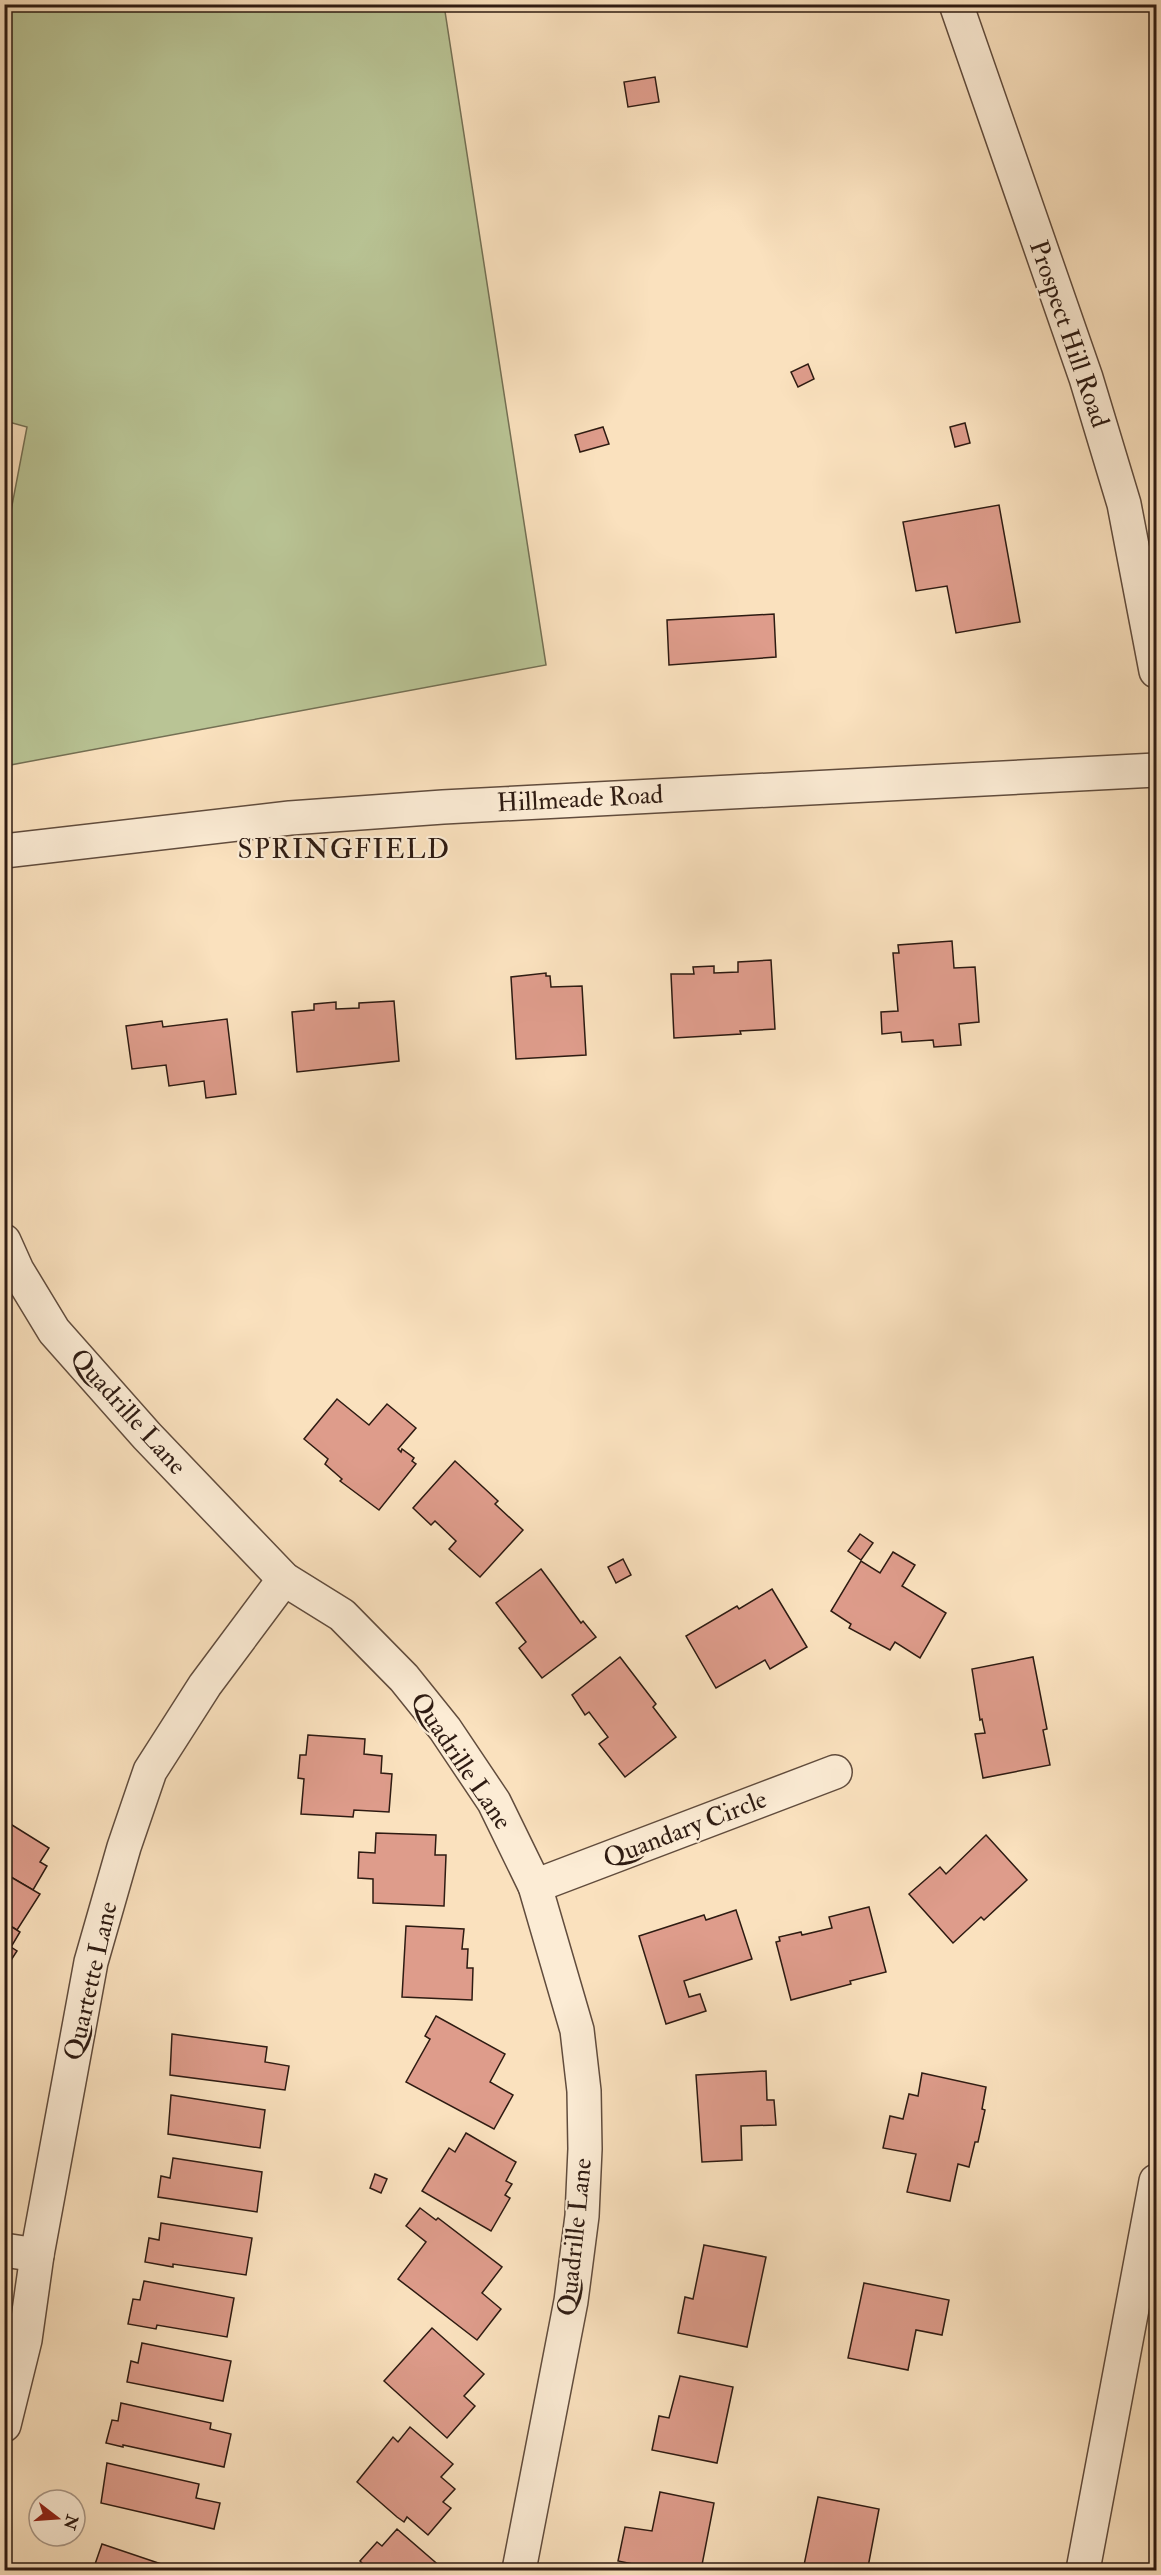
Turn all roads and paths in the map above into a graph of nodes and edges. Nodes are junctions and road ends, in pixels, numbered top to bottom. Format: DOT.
graph roads {
  1 [pos="956,4"];
  2 [pos="1156,671"];
  3 [pos="1156,770"];
  4 [pos="4,851"];
  5 [pos="4,1241"];
  6 [pos="284,1579"];
  7 [pos="835,1772"];
  8 [pos="535,1886"];
  9 [pos="1156,2181"];
  10 [pos="4,2250"];
  11 [pos="37,2255"];
  12 [pos="4,2425"];
  13 [pos="519,2571"];
  14 [pos="1083,2571"];
  1 -- 2 [label="street, Prospect Hill Road"];
  3 -- 4 [label="street, Hillmeade Road"];
  5 -- 6 [label="street, Quadrille Lane"];
  6 -- 8 [label="street, Quadrille Lane"];
  6 -- 11 [label="street, Quartette Lane"];
  7 -- 8 [label="street, Quandary Circle"];
  8 -- 13 [label="street, Quadrille Lane"];
  9 -- 14 [label="street"];
  10 -- 11 [label="street"];
  11 -- 12 [label="street, Quartette Lane"];
}
